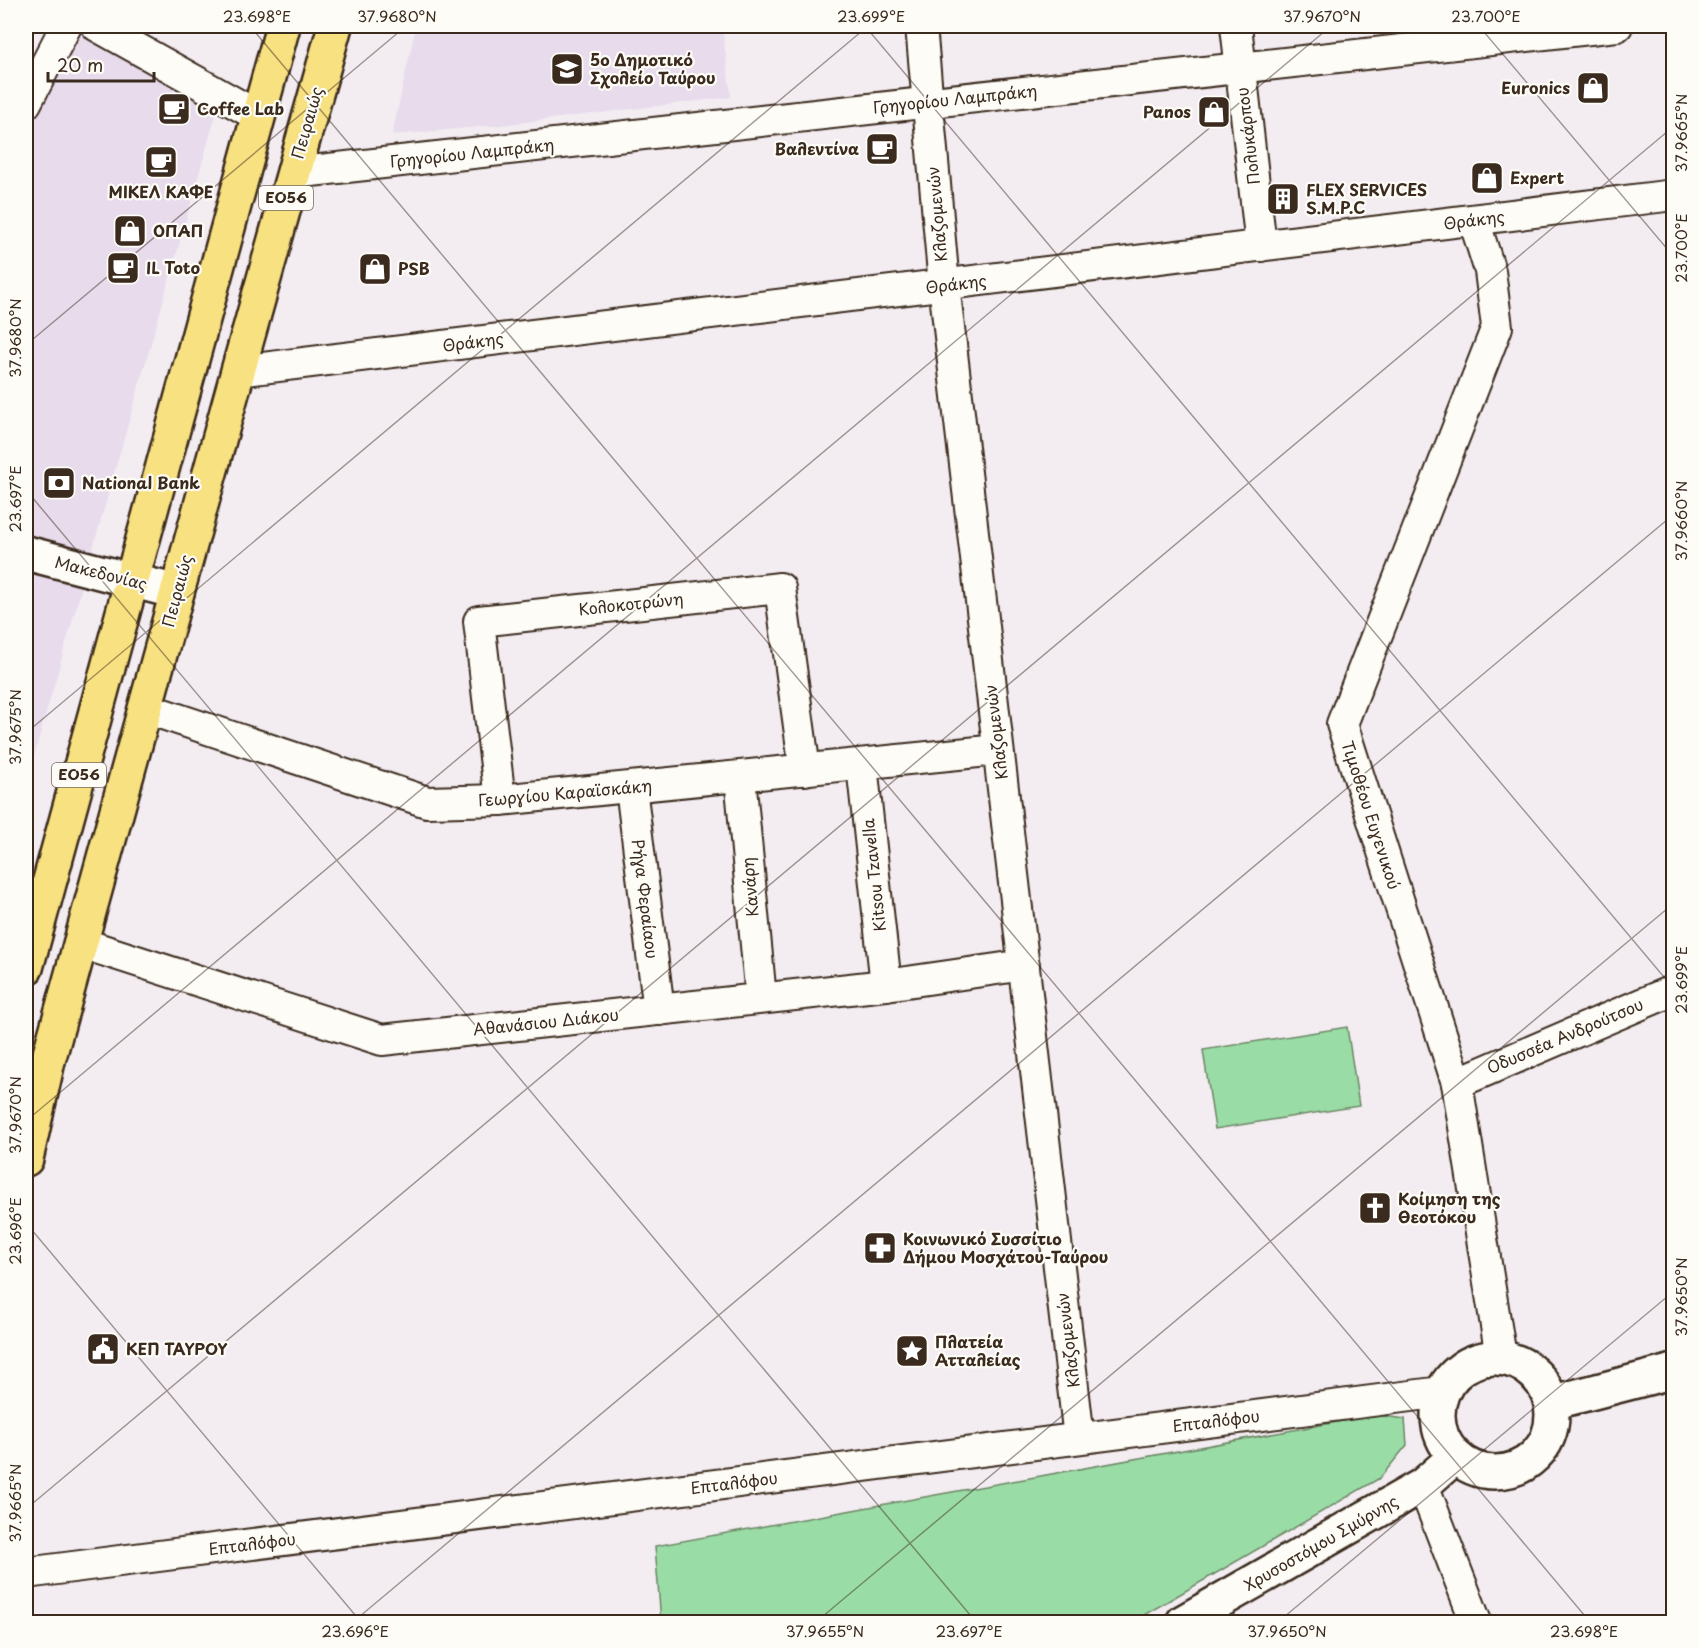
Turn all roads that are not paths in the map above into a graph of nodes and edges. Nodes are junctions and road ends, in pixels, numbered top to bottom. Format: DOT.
graph roads {
  1 [pos="66,26"];
  2 [pos="97,26"];
  3 [pos="283,26"];
  4 [pos="335,26"];
  5 [pos="921,26"];
  6 [pos="1236,26"];
  7 [pos="1617,26"];
  8 [pos="1240,68"];
  9 [pos="928,102"];
  10 [pos="26,103"];
  11 [pos="258,116"];
  12 [pos="293,174"];
  13 [pos="1674,195"];
  14 [pos="1474,220"];
  15 [pos="1261,246"];
  16 [pos="944,285"];
  17 [pos="238,371"];
  18 [pos="26,553"];
  19 [pos="132,582"];
  20 [pos="177,592"];
  21 [pos="145,708"];
  22 [pos="998,750"];
  23 [pos="861,765"];
  24 [pos="805,770"];
  25 [pos="740,777"];
  26 [pos="631,788"];
  27 [pos="500,800"];
  28 [pos="81,943"];
  29 [pos="1024,965"];
  30 [pos="26,968"];
  31 [pos="885,985"];
  32 [pos="1674,990"];
  33 [pos="761,998"];
  34 [pos="660,1010"];
  35 [pos="1457,1083"];
  36 [pos="26,1159"];
  37 [pos="1501,1357"];
  38 [pos="1674,1371"];
  39 [pos="1442,1392"];
  40 [pos="1551,1403"];
  41 [pos="1079,1438"];
  42 [pos="1455,1457"];
  43 [pos="1423,1485"];
  44 [pos="26,1573"];
  45 [pos="1183,1623"];
  46 [pos="1476,1623"];
  1 -- 10 [label="street"];
  2 -- 11 [label="street"];
  3 -- 11 [label="main road, ΕΟ56"];
  4 -- 12 [label="main road, Πειραιώς / ΕΟ56"];
  5 -- 9 [label="street, Κλαζομενών"];
  6 -- 8 [label="street, Πολυκάρπου"];
  7 -- 8 [label="street, Γρηγορίου Λαμπράκη"];
  8 -- 9 [label="street, Γρηγορίου Λαμπράκη"];
  8 -- 15 [label="street, Πολυκάρπου"];
  9 -- 12 [label="street, Γρηγορίου Λαμπράκη"];
  9 -- 16 [label="street, Κλαζομενών"];
  11 -- 19 [label="main road, ΕΟ56"];
  12 -- 17 [label="main road, Πειραιώς / ΕΟ56"];
  13 -- 14 [label="street, Θράκης"];
  14 -- 15 [label="street, Θράκης"];
  14 -- 35 [label="street, Τιμοθέου Ευγενικού"];
  15 -- 16 [label="street, Θράκης"];
  16 -- 17 [label="street, Θράκης"];
  16 -- 22 [label="street, Κλαζομενών"];
  17 -- 20 [label="main road, Πειραιώς / ΕΟ56"];
  18 -- 19 [label="street, Μακεδονίας"];
  19 -- 20 [label="street, Μακεδονίας"];
  19 -- 30 [label="main road, ΕΟ56"];
  20 -- 21 [label="main road, Πειραιώς / ΕΟ56"];
  21 -- 27 [label="street, Γεωργίου Καραϊσκάκη"];
  21 -- 28 [label="main road, Πειραιώς / ΕΟ56"];
  22 -- 23 [label="street, Γεωργίου Καραϊσκάκη"];
  22 -- 29 [label="street, Κλαζομενών"];
  23 -- 24 [label="street, Γεωργίου Καραϊσκάκη"];
  23 -- 31 [label="street, Kitsou Tzavella"];
  24 -- 25 [label="street, Γεωργίου Καραϊσκάκη"];
  24 -- 27 [label="street, Κολοκοτρώνη"];
  25 -- 26 [label="street, Γεωργίου Καραϊσκάκη"];
  25 -- 33 [label="street, Κανάρη"];
  26 -- 27 [label="street, Γεωργίου Καραϊσκάκη"];
  26 -- 34 [label="street, Ρήγα Φεραίαου"];
  28 -- 34 [label="street, Αθανάσιου Διάκου"];
  28 -- 36 [label="main road, Πειραιώς / ΕΟ56"];
  29 -- 31 [label="street, Αθανάσιου Διάκου"];
  29 -- 41 [label="street, Κλαζομενών"];
  31 -- 33 [label="street, Αθανάσιου Διάκου"];
  32 -- 35 [label="street, Οδυσσέα Ανδρούτσου"];
  33 -- 34 [label="street, Αθανάσιου Διάκου"];
  35 -- 37 [label="street, Τιμοθέου Ευγενικού"];
  37 -- 39 [label="street"];
  37 -- 40 [label="street"];
  38 -- 40 [label="street"];
  39 -- 41 [label="street, Επταλόφου"];
  39 -- 42 [label="street"];
  40 -- 42 [label="street"];
  41 -- 44 [label="street, Επταλόφου"];
  42 -- 43 [label="street, Χρυσοστόμου Σμύρνης"];
  43 -- 45 [label="street, Χρυσοστόμου Σμύρνης"];
  43 -- 46 [label="street"];
}
